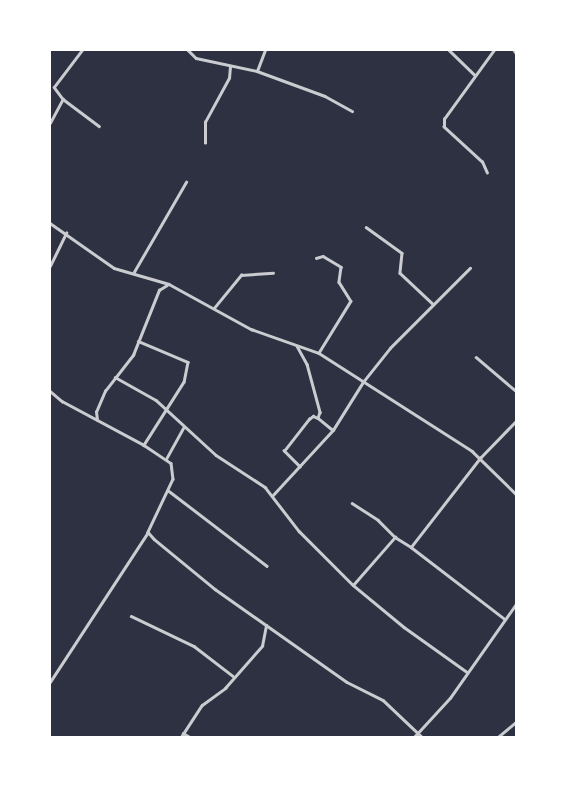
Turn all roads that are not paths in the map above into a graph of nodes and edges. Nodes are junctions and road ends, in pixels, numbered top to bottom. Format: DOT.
graph roads {
  1 [pos="82,50"];
  2 [pos="188,50"];
  3 [pos="265,50"];
  4 [pos="449,50"];
  5 [pos="494,50"];
  6 [pos="230,67"];
  7 [pos="257,72"];
  8 [pos="474,74"];
  9 [pos="52,87"];
  10 [pos="63,99"];
  11 [pos="352,111"];
  12 [pos="50,122"];
  13 [pos="99,126"];
  14 [pos="205,143"];
  15 [pos="487,173"];
  16 [pos="186,182"];
  17 [pos="50,223"];
  18 [pos="366,227"];
  19 [pos="66,233"];
  20 [pos="316,258"];
  21 [pos="50,266"];
  22 [pos="470,268"];
  23 [pos="134,272"];
  24 [pos="273,273"];
  25 [pos="169,284"];
  26 [pos="432,303"];
  27 [pos="214,308"];
  28 [pos="138,341"];
  29 [pos="297,346"];
  30 [pos="319,353"];
  31 [pos="476,357"];
  32 [pos="114,376"];
  33 [pos="362,382"];
  34 [pos="50,391"];
  35 [pos="516,391"];
  36 [pos="166,408"];
  37 [pos="318,418"];
  38 [pos="97,420"];
  39 [pos="516,421"];
  40 [pos="184,428"];
  41 [pos="333,430"];
  42 [pos="144,445"];
  43 [pos="480,458"];
  44 [pos="166,460"];
  45 [pos="300,466"];
  46 [pos="169,490"];
  47 [pos="516,494"];
  48 [pos="272,496"];
  49 [pos="352,504"];
  50 [pos="148,532"];
  51 [pos="395,537"];
  52 [pos="411,547"];
  53 [pos="267,566"];
  54 [pos="353,584"];
  55 [pos="516,604"];
  56 [pos="131,616"];
  57 [pos="505,619"];
  58 [pos="266,625"];
  59 [pos="467,672"];
  60 [pos="233,676"];
  61 [pos="50,682"];
  62 [pos="516,722"];
  63 [pos="183,733"];
  64 [pos="417,733"];
  65 [pos="181,737"];
  66 [pos="190,737"];
  67 [pos="414,737"];
  68 [pos="422,737"];
  69 [pos="498,737"];
  1 -- 9 [label="street"];
  2 -- 6 [label="street"];
  3 -- 7 [label="street"];
  4 -- 8 [label="street"];
  5 -- 8 [label="street"];
  6 -- 7 [label="street"];
  6 -- 14 [label="street"];
  7 -- 11 [label="street"];
  8 -- 15 [label="street"];
  9 -- 10 [label="street"];
  10 -- 12 [label="street"];
  10 -- 13 [label="street"];
  16 -- 23 [label="street"];
  17 -- 19 [label="street"];
  18 -- 26 [label="street"];
  19 -- 21 [label="street"];
  19 -- 23 [label="street"];
  20 -- 30 [label="street"];
  22 -- 26 [label="street"];
  23 -- 25 [label="street"];
  24 -- 27 [label="street"];
  25 -- 27 [label="street"];
  25 -- 28 [label="street"];
  26 -- 33 [label="street"];
  27 -- 29 [label="street"];
  28 -- 32 [label="street"];
  28 -- 36 [label="street"];
  29 -- 30 [label="street"];
  29 -- 37 [label="street"];
  30 -- 33 [label="street"];
  31 -- 35 [label="street"];
  32 -- 36 [label="street"];
  32 -- 38 [label="street"];
  33 -- 41 [label="street"];
  33 -- 43 [label="street"];
  34 -- 38 [label="street"];
  36 -- 40 [label="street"];
  36 -- 42 [label="street"];
  37 -- 41 [label="street"];
  37 -- 45 [label="street"];
  38 -- 42 [label="street"];
  39 -- 43 [label="street"];
  40 -- 44 [label="street"];
  40 -- 48 [label="street"];
  41 -- 45 [label="street"];
  42 -- 44 [label="street"];
  43 -- 47 [label="street"];
  43 -- 52 [label="street"];
  44 -- 46 [label="street"];
  45 -- 48 [label="street"];
  46 -- 50 [label="street"];
  46 -- 53 [label="street"];
  48 -- 54 [label="street"];
  49 -- 51 [label="street"];
  50 -- 58 [label="street"];
  50 -- 61 [label="street"];
  51 -- 52 [label="street"];
  51 -- 54 [label="street"];
  52 -- 57 [label="street"];
  54 -- 59 [label="street"];
  55 -- 57 [label="street"];
  56 -- 60 [label="street"];
  57 -- 59 [label="street"];
  58 -- 60 [label="street"];
  58 -- 64 [label="street"];
  59 -- 64 [label="street"];
  60 -- 63 [label="street"];
  62 -- 69 [label="street"];
  63 -- 65 [label="street"];
  63 -- 66 [label="street"];
  64 -- 67 [label="street"];
  64 -- 68 [label="street"];
}
